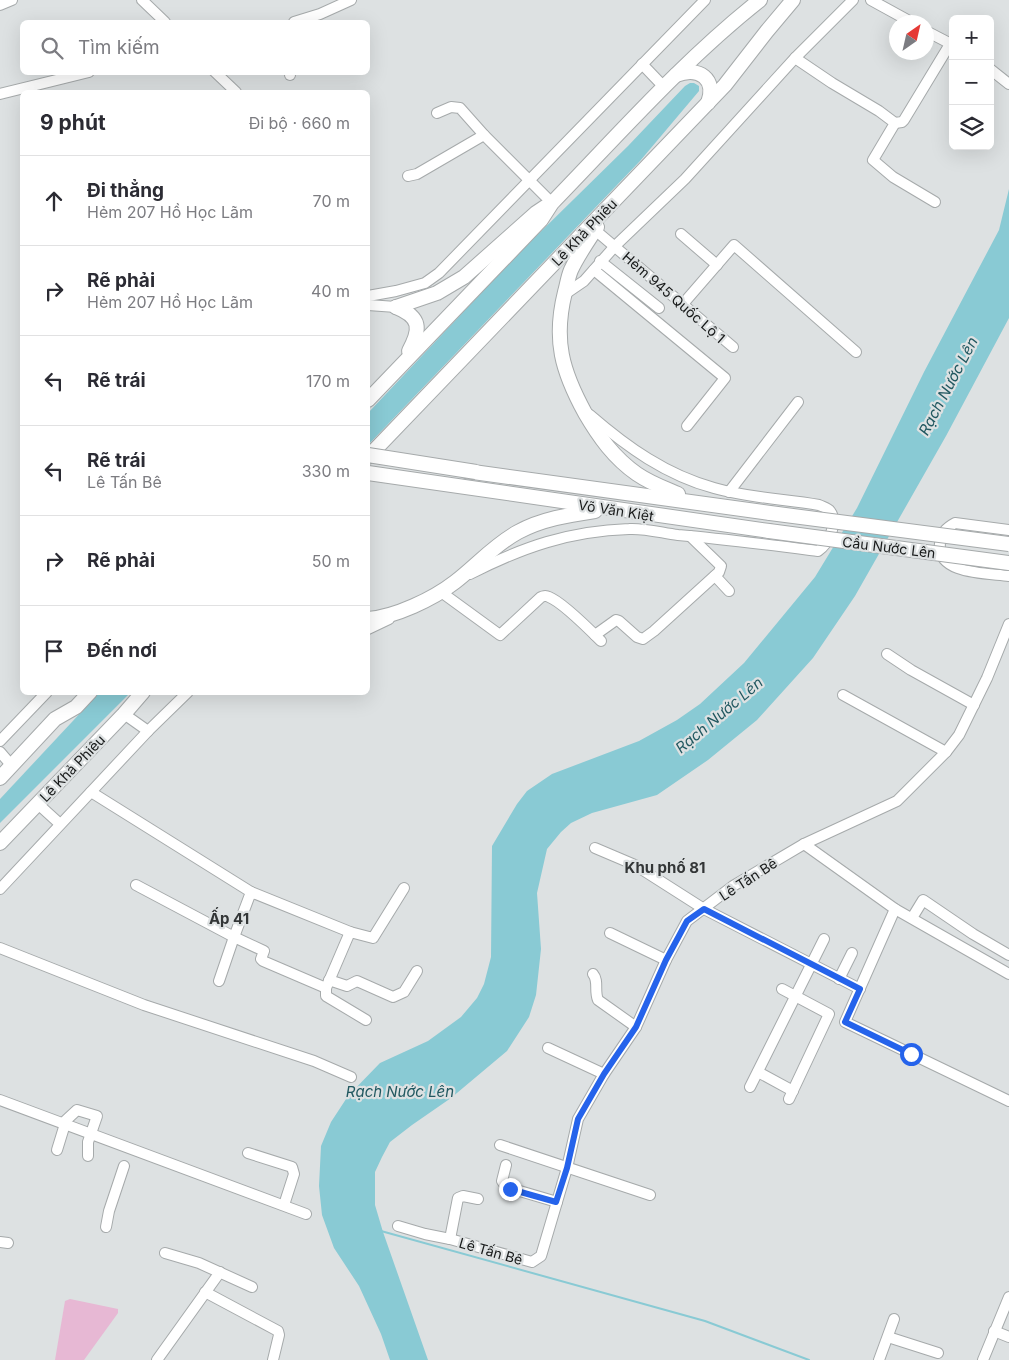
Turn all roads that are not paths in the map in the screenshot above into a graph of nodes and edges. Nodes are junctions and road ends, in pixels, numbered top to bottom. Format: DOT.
graph roads {
  1 [pos="12,0"];
  2 [pos="142,0"];
  3 [pos="352,0"];
  4 [pos="706,0"];
  5 [pos="745,0"];
  6 [pos="760,0"];
  7 [pos="793,0"];
  8 [pos="853,0"];
  9 [pos="871,0"];
  10 [pos="0,4"];
  11 [pos="742,14"];
  12 [pos="898,15"];
  13 [pos="163,20"];
  14 [pos="300,20"];
  15 [pos="934,35"];
  16 [pos="949,43"];
  17 [pos="949,47"];
  18 [pos="795,58"];
  19 [pos="642,64"];
  20 [pos="994,72"];
  21 [pos="77,75"];
  22 [pos="218,75"];
  23 [pos="676,75"];
  24 [pos="1009,84"];
  25 [pos="664,87"];
  26 [pos="234,90"];
  27 [pos="0,94"];
  28 [pos="708,104"];
  29 [pos="437,113"];
  30 [pos="896,124"];
  31 [pos="484,136"];
  32 [pos="408,176"];
  33 [pos="529,180"];
  34 [pos="612,202"];
  35 [pos="935,202"];
  36 [pos="552,203"];
  37 [pos="595,230"];
  38 [pos="681,234"];
  39 [pos="614,246"];
  40 [pos="600,262"];
  41 [pos="717,265"];
  42 [pos="594,270"];
  43 [pos="565,294"];
  44 [pos="370,296"];
  45 [pos="682,305"];
  46 [pos="370,306"];
  47 [pos="396,307"];
  48 [pos="659,308"];
  49 [pos="733,347"];
  50 [pos="856,352"];
  51 [pos="401,365"];
  52 [pos="370,398"];
  53 [pos="798,402"];
  54 [pos="687,426"];
  55 [pos="606,436"];
  56 [pos="370,455"];
  57 [pos="370,457"];
  58 [pos="370,474"];
  59 [pos="729,492"];
  60 [pos="707,503"];
  61 [pos="608,509"];
  62 [pos="770,512"];
  63 [pos="1009,530"];
  64 [pos="769,531"];
  65 [pos="941,535"];
  66 [pos="690,536"];
  67 [pos="510,537"];
  68 [pos="1009,544"];
  69 [pos="513,554"];
  70 [pos="1009,563"];
  71 [pos="715,576"];
  72 [pos="1009,576"];
  73 [pos="456,582"];
  74 [pos="729,591"];
  75 [pos="441,592"];
  76 [pos="414,605"];
  77 [pos="370,619"];
  78 [pos="1009,624"];
  79 [pos="370,629"];
  80 [pos="887,654"];
  81 [pos="44,695"];
  82 [pos="74,695"];
  83 [pos="87,695"];
  84 [pos="142,695"];
  85 [pos="185,695"];
  86 [pos="843,695"];
  87 [pos="974,705"];
  88 [pos="124,714"];
  89 [pos="55,719"];
  90 [pos="148,731"];
  91 [pos="0,741"];
  92 [pos="0,752"];
  93 [pos="946,752"];
  94 [pos="12,766"];
  95 [pos="0,778"];
  96 [pos="91,792"];
  97 [pos="38,804"];
  98 [pos="60,824"];
  99 [pos="0,843"];
  100 [pos="804,844"];
  101 [pos="596,848"];
  102 [pos="136,885"];
  103 [pos="404,888"];
  104 [pos="0,889"];
  105 [pos="251,892"];
  106 [pos="704,909"];
  107 [pos="895,909"];
  108 [pos="912,918"];
  109 [pos="350,932"];
  110 [pos="610,933"];
  111 [pos="234,937"];
  112 [pos="824,939"];
  113 [pos="0,948"];
  114 [pos="852,953"];
  115 [pos="1009,955"];
  116 [pos="666,960"];
  117 [pos="811,964"];
  118 [pos="417,971"];
  119 [pos="593,974"];
  120 [pos="1009,974"];
  121 [pos="839,978"];
  122 [pos="219,981"];
  123 [pos="328,984"];
  124 [pos="782,989"];
  125 [pos="860,989"];
  126 [pos="796,996"];
  127 [pos="366,1020"];
  128 [pos="636,1027"];
  129 [pos="548,1048"];
  130 [pos="758,1072"];
  131 [pos="604,1074"];
  132 [pos="351,1077"];
  133 [pos="750,1087"];
  134 [pos="0,1100"];
  135 [pos="1009,1100"];
  136 [pos="64,1124"];
  137 [pos="91,1134"];
  138 [pos="500,1145"];
  139 [pos="57,1150"];
  140 [pos="248,1152"];
  141 [pos="88,1156"];
  142 [pos="506,1165"];
  143 [pos="124,1166"];
  144 [pos="567,1168"];
  145 [pos="650,1195"];
  146 [pos="478,1199"];
  147 [pos="556,1202"];
  148 [pos="284,1205"];
  149 [pos="306,1214"];
  150 [pos="398,1226"];
  151 [pos="106,1227"];
  152 [pos="450,1239"];
  153 [pos="165,1253"];
  154 [pos="220,1272"];
  155 [pos="252,1287"];
  156 [pos="205,1292"];
  157 [pos="1009,1297"];
  158 [pos="894,1319"];
  159 [pos="994,1331"];
  160 [pos="888,1337"];
  161 [pos="1009,1337"];
  162 [pos="938,1353"];
  163 [pos="157,1360"];
  164 [pos="273,1360"];
  165 [pos="879,1360"];
  166 [pos="983,1360"];
  1 -- 10 [label="street"];
  2 -- 13 [label="street"];
  3 -- 14 [label="street"];
  4 -- 19 [label="street"];
  5 -- 11 [label="highway"];
  6 -- 11 [label="highway"];
  7 -- 28 [label="highway, Lê Khả Phiêu"];
  8 -- 18 [label="street"];
  9 -- 12 [label="street"];
  11 -- 23 [label="highway"];
  15 -- 16 [label="street"];
  17 -- 30 [label="street"];
  18 -- 30 [label="street"];
  18 -- 39 [label="street"];
  19 -- 25 [label="street"];
  19 -- 33 [label="street"];
  20 -- 24 [label="street"];
  21 -- 27 [label="street"];
  22 -- 26 [label="street"];
  23 -- 25 [label="highway"];
  23 -- 28 [label="highway"];
  25 -- 36 [label="highway"];
  28 -- 34 [label="highway, Lê Khả Phiêu"];
  29 -- 31 [label="street"];
  30 -- 35 [label="street"];
  31 -- 32 [label="street"];
  31 -- 33 [label="street"];
  33 -- 36 [label="street"];
  33 -- 44 [label="street"];
  34 -- 37 [label="highway"];
  34 -- 56 [label="highway, Lê Khả Phiêu"];
  36 -- 47 [label="highway"];
  36 -- 51 [label="highway"];
  37 -- 39 [label="street, Hẻm 945 Quốc Lộ 1"];
  37 -- 43 [label="highway"];
  38 -- 41 [label="street"];
  39 -- 40 [label="street"];
  39 -- 45 [label="street, Hẻm 945 Quốc Lộ 1"];
  40 -- 42 [label="street"];
  40 -- 48 [label="street"];
  41 -- 45 [label="street"];
  41 -- 50 [label="street"];
  42 -- 43 [label="street"];
  42 -- 54 [label="street"];
  43 -- 55 [label="highway"];
  45 -- 49 [label="street, Hẻm 945 Quốc Lộ 1"];
  46 -- 47 [label="street"];
  47 -- 51 [label="highway"];
  51 -- 52 [label="highway"];
  53 -- 59 [label="street"];
  55 -- 59 [label="street"];
  55 -- 60 [label="highway"];
  57 -- 60 [label="highway, Võ Văn Kiệt, bridge"];
  58 -- 61 [label="highway, Võ Văn Kiệt"];
  59 -- 66 [label="street"];
  60 -- 62 [label="highway, Võ Văn Kiệt"];
  61 -- 64 [label="highway, Võ Văn Kiệt"];
  61 -- 67 [label="highway"];
  62 -- 65 [label="highway, Cầu Nước Lên, bridge"];
  63 -- 65 [label="street"];
  64 -- 70 [label="highway, Cầu Nước Lên, bridge"];
  65 -- 68 [label="highway, Cầu Nước Lên, bridge"];
  65 -- 72 [label="street"];
  66 -- 69 [label="street"];
  66 -- 71 [label="street"];
  67 -- 69 [label="street"];
  67 -- 73 [label="highway"];
  69 -- 73 [label="street"];
  71 -- 74 [label="street"];
  71 -- 75 [label="street"];
  73 -- 75 [label="highway"];
  75 -- 76 [label="highway"];
  76 -- 77 [label="highway"];
  76 -- 79 [label="street"];
  78 -- 87 [label="street, Lê Tấn Bê"];
  80 -- 87 [label="street"];
  81 -- 91 [label="street"];
  82 -- 89 [label="highway"];
  83 -- 89 [label="highway"];
  84 -- 88 [label="highway, Lê Khả Phiêu"];
  85 -- 90 [label="street"];
  86 -- 93 [label="street"];
  87 -- 93 [label="street, Lê Tấn Bê"];
  88 -- 90 [label="street"];
  88 -- 97 [label="highway, Lê Khả Phiêu"];
  89 -- 94 [label="highway"];
  90 -- 96 [label="street"];
  92 -- 94 [label="street"];
  93 -- 100 [label="street, Lê Tấn Bê"];
  94 -- 95 [label="highway"];
  96 -- 98 [label="street"];
  96 -- 105 [label="street"];
  97 -- 98 [label="street"];
  97 -- 99 [label="highway, Lê Khả Phiêu"];
  98 -- 104 [label="street"];
  100 -- 106 [label="street, Lê Tấn Bê"];
  100 -- 107 [label="street"];
  101 -- 106 [label="street"];
  102 -- 111 [label="street"];
  103 -- 109 [label="street"];
  105 -- 109 [label="street"];
  105 -- 111 [label="street"];
  106 -- 116 [label="street, Lê Tấn Bê"];
  106 -- 117 [label="street"];
  107 -- 108 [label="street"];
  107 -- 125 [label="street"];
  108 -- 115 [label="street"];
  108 -- 120 [label="street"];
  109 -- 123 [label="street"];
  110 -- 116 [label="street"];
  111 -- 122 [label="street"];
  111 -- 123 [label="street"];
  112 -- 117 [label="street"];
  113 -- 132 [label="street"];
  114 -- 121 [label="street"];
  116 -- 128 [label="street, Lê Tấn Bê"];
  117 -- 121 [label="street"];
  117 -- 126 [label="street"];
  118 -- 123 [label="street"];
  119 -- 128 [label="street"];
  121 -- 125 [label="street"];
  123 -- 127 [label="street"];
  124 -- 126 [label="street"];
  125 -- 135 [label="street"];
  126 -- 130 [label="street"];
  126 -- 130 [label="street"];
  128 -- 131 [label="street, Lê Tấn Bê"];
  129 -- 131 [label="street"];
  130 -- 133 [label="street"];
  131 -- 144 [label="street, Lê Tấn Bê"];
  134 -- 136 [label="street"];
  136 -- 137 [label="street"];
  136 -- 137 [label="street"];
  136 -- 139 [label="street"];
  137 -- 141 [label="street"];
  137 -- 148 [label="street"];
  138 -- 144 [label="street"];
  140 -- 148 [label="street"];
  142 -- 147 [label="street"];
  143 -- 151 [label="street"];
  144 -- 145 [label="street"];
  144 -- 147 [label="street, Lê Tấn Bê"];
  146 -- 152 [label="street"];
  147 -- 152 [label="street, Lê Tấn Bê"];
  148 -- 149 [label="street"];
  150 -- 152 [label="street, Lê Tấn Bê"];
  153 -- 154 [label="street"];
  154 -- 155 [label="street"];
  154 -- 156 [label="street"];
  156 -- 163 [label="street"];
  156 -- 164 [label="street"];
  157 -- 159 [label="street"];
  158 -- 160 [label="street"];
  159 -- 161 [label="street"];
  159 -- 166 [label="street"];
  160 -- 162 [label="street"];
  160 -- 165 [label="street"];
}
